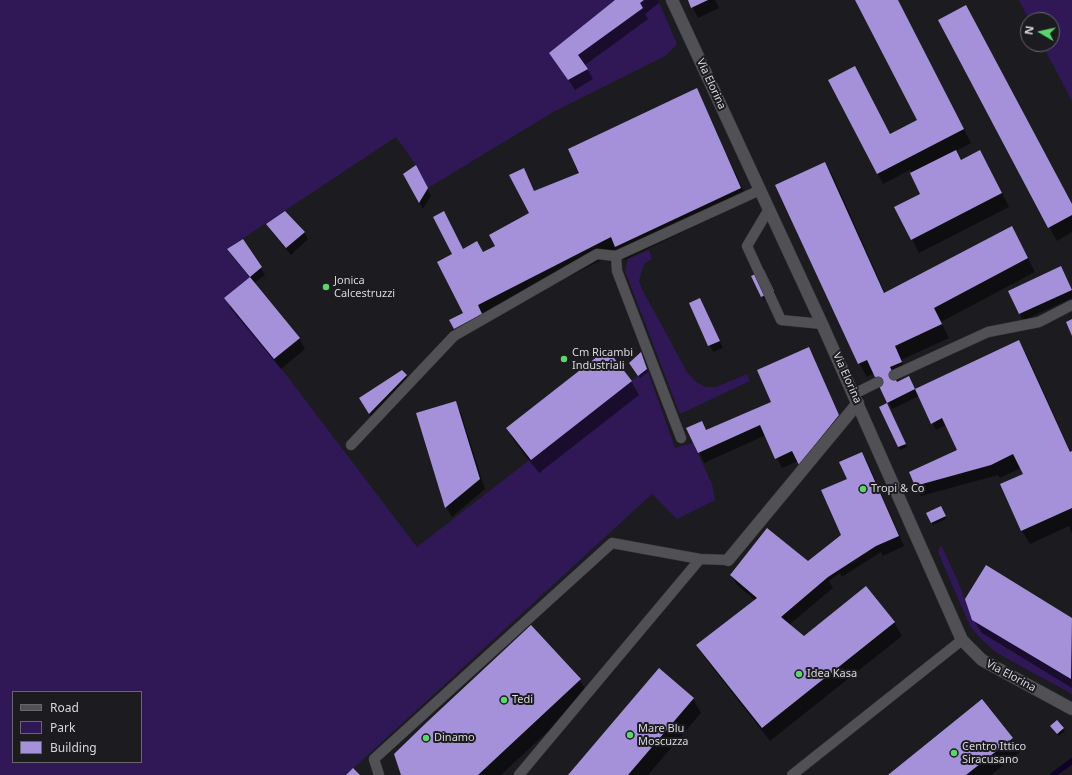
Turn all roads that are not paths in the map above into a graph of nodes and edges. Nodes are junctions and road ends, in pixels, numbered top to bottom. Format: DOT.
graph roads {
  1 [pos="672,0"];
  2 [pos="760,190"];
  3 [pos="769,209"];
  4 [pos="616,256"];
  5 [pos="1072,305"];
  6 [pos="822,324"];
  7 [pos="894,375"];
  8 [pos="878,382"];
  9 [pos="856,398"];
  10 [pos="681,438"];
  11 [pos="351,445"];
  12 [pos="700,559"];
  13 [pos="728,560"];
  14 [pos="962,640"];
  15 [pos="1072,709"];
  16 [pos="379,775"];
  17 [pos="519,775"];
  18 [pos="792,775"];
  1 -- 2 [label="main road, Via Elorina"];
  2 -- 3 [label="main road, Via Elorina"];
  2 -- 4 [label="lane"];
  3 -- 6 [label="main road, Via Elorina"];
  3 -- 6 [label="lane"];
  4 -- 10 [label="lane"];
  4 -- 11 [label="lane"];
  5 -- 7 [label="lane"];
  6 -- 9 [label="main road, Via Elorina"];
  8 -- 9 [label="lane"];
  9 -- 13 [label="main road"];
  9 -- 14 [label="main road, Via Elorina"];
  12 -- 13 [label="lane"];
  12 -- 16 [label="lane"];
  12 -- 17 [label="lane"];
  14 -- 15 [label="main road, Via Elorina"];
  14 -- 18 [label="lane"];
}
